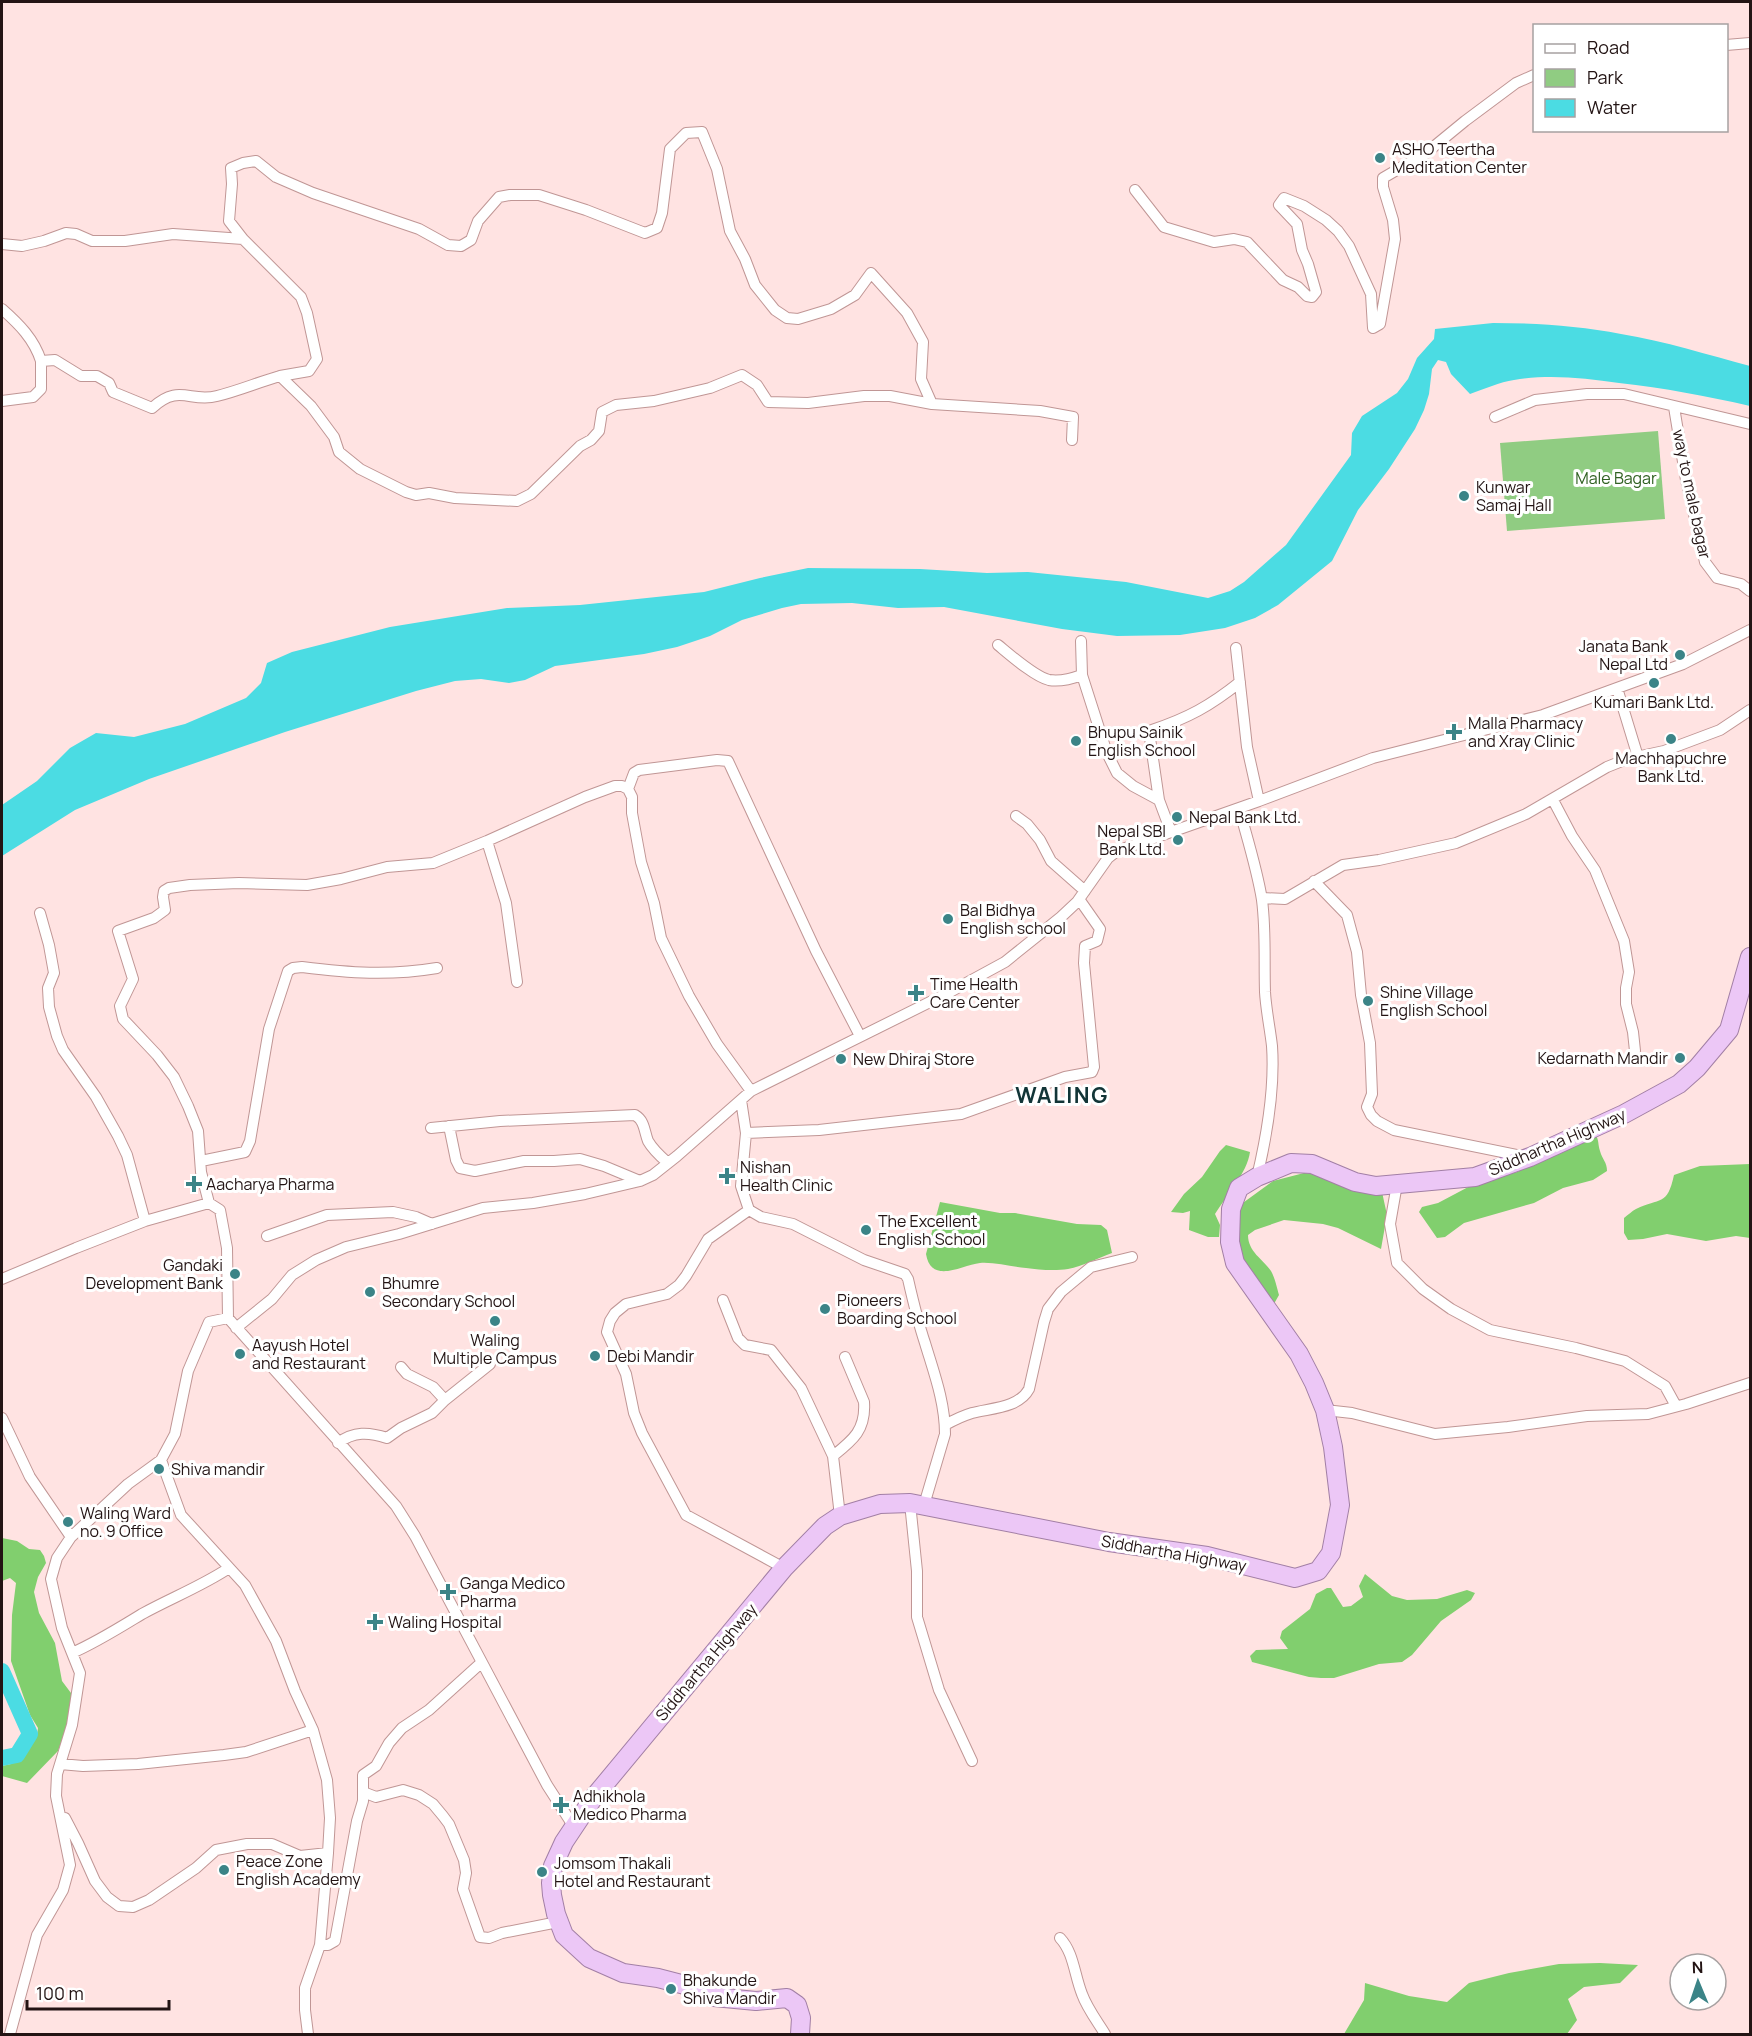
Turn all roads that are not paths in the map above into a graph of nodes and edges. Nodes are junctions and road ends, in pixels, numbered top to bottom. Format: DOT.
graph roads {
  1 [pos="1750,43"];
  2 [pos="1728,45"];
  3 [pos="1533,75"];
  4 [pos="1135,190"];
  5 [pos="243,239"];
  6 [pos="2,244"];
  7 [pos="2,309"];
  8 [pos="41,361"];
  9 [pos="280,376"];
  10 [pos="2,401"];
  11 [pos="932,404"];
  12 [pos="1674,406"];
  13 [pos="1495,417"];
  14 [pos="1750,424"];
  15 [pos="1072,440"];
  16 [pos="1750,591"];
  17 [pos="1750,630"];
  18 [pos="1081,641"];
  19 [pos="998,645"];
  20 [pos="1236,648"];
  21 [pos="1082,675"];
  22 [pos="1240,682"];
  23 [pos="1617,688"];
  24 [pos="1750,710"];
  25 [pos="1638,757"];
  26 [pos="628,789"];
  27 [pos="1158,800"];
  28 [pos="1553,800"];
  29 [pos="1259,801"];
  30 [pos="1239,808"];
  31 [pos="1016,816"];
  32 [pos="1171,832"];
  33 [pos="487,841"];
  34 [pos="1314,881"];
  35 [pos="1082,895"];
  36 [pos="1262,898"];
  37 [pos="40,914"];
  38 [pos="1750,957"];
  39 [pos="438,968"];
  40 [pos="517,982"];
  41 [pos="860,1036"];
  42 [pos="1635,1051"];
  43 [pos="752,1091"];
  44 [pos="741,1100"];
  45 [pos="449,1126"];
  46 [pos="431,1128"];
  47 [pos="746,1133"];
  48 [pos="1530,1157"];
  49 [pos="201,1161"];
  50 [pos="668,1163"];
  51 [pos="1257,1177"];
  52 [pos="640,1181"];
  53 [pos="1397,1184"];
  54 [pos="209,1203"];
  55 [pos="749,1209"];
  56 [pos="146,1221"];
  57 [pos="432,1224"];
  58 [pos="267,1236"];
  59 [pos="1132,1257"];
  60 [pos="2,1279"];
  61 [pos="723,1300"];
  62 [pos="228,1318"];
  63 [pos="236,1328"];
  64 [pos="846,1358"];
  65 [pos="490,1364"];
  66 [pos="401,1367"];
  67 [pos="1750,1383"];
  68 [pos="445,1400"];
  69 [pos="1676,1406"];
  70 [pos="1324,1410"];
  71 [pos="2,1418"];
  72 [pos="945,1425"];
  73 [pos="338,1443"];
  74 [pos="833,1456"];
  75 [pos="161,1460"];
  76 [pos="917,1504"];
  77 [pos="840,1516"];
  78 [pos="71,1537"];
  79 [pos="229,1568"];
  80 [pos="784,1568"];
  81 [pos="72,1653"];
  82 [pos="481,1663"];
  83 [pos="313,1730"];
  84 [pos="972,1761"];
  85 [pos="60,1764"];
  86 [pos="363,1792"];
  87 [pos="60,1810"];
  88 [pos="574,1827"];
  89 [pos="328,1853"];
  90 [pos="558,1922"];
  91 [pos="1060,1938"];
  92 [pos="320,1945"];
  93 [pos="10,2034"];
  94 [pos="308,2034"];
  95 [pos="800,2034"];
  96 [pos="1105,2034"];
  1 -- 2 [label="street"];
  3 -- 4 [label="street"];
  5 -- 6 [label="street"];
  5 -- 9 [label="street"];
  5 -- 11 [label="street"];
  7 -- 8 [label="street"];
  8 -- 9 [label="street"];
  8 -- 10 [label="street"];
  9 -- 11 [label="street"];
  11 -- 15 [label="street"];
  12 -- 13 [label="street"];
  12 -- 14 [label="street"];
  12 -- 16 [label="street, way to male bagar"];
  17 -- 23 [label="street"];
  18 -- 21 [label="street"];
  19 -- 21 [label="street"];
  20 -- 22 [label="street"];
  21 -- 27 [label="street"];
  22 -- 27 [label="street"];
  22 -- 29 [label="street"];
  23 -- 25 [label="street"];
  23 -- 29 [label="street"];
  24 -- 25 [label="street"];
  25 -- 28 [label="street"];
  26 -- 33 [label="street"];
  26 -- 41 [label="street"];
  26 -- 43 [label="street"];
  27 -- 32 [label="street"];
  28 -- 34 [label="street"];
  28 -- 42 [label="street"];
  29 -- 30 [label="street"];
  30 -- 32 [label="street"];
  30 -- 36 [label="street"];
  31 -- 35 [label="street"];
  32 -- 35 [label="street"];
  33 -- 40 [label="street"];
  33 -- 49 [label="street"];
  34 -- 36 [label="street"];
  34 -- 48 [label="street"];
  35 -- 41 [label="street"];
  35 -- 47 [label="street"];
  36 -- 51 [label="street"];
  37 -- 56 [label="street"];
  38 -- 48 [label="highway, Siddhartha Highway"];
  39 -- 49 [label="street"];
  41 -- 43 [label="street"];
  43 -- 44 [label="street"];
  44 -- 47 [label="street"];
  44 -- 50 [label="street"];
  45 -- 46 [label="street"];
  45 -- 50 [label="street"];
  45 -- 52 [label="street"];
  47 -- 55 [label="street"];
  48 -- 53 [label="highway, Siddhartha Highway"];
  49 -- 54 [label="street"];
  50 -- 52 [label="street"];
  51 -- 53 [label="highway, Siddhartha Highway"];
  51 -- 70 [label="highway, Siddhartha Highway"];
  52 -- 57 [label="street"];
  53 -- 69 [label="street"];
  54 -- 56 [label="street"];
  54 -- 62 [label="street"];
  55 -- 72 [label="street"];
  55 -- 80 [label="street"];
  56 -- 60 [label="street"];
  57 -- 58 [label="street"];
  57 -- 63 [label="street"];
  59 -- 72 [label="street"];
  61 -- 74 [label="street"];
  62 -- 63 [label="street"];
  62 -- 75 [label="street"];
  63 -- 73 [label="street"];
  64 -- 74 [label="street"];
  65 -- 68 [label="street"];
  66 -- 68 [label="street"];
  67 -- 69 [label="street"];
  68 -- 73 [label="street"];
  69 -- 70 [label="street"];
  70 -- 76 [label="highway, Siddhartha Highway"];
  71 -- 78 [label="street"];
  72 -- 76 [label="street"];
  73 -- 82 [label="street"];
  74 -- 77 [label="street"];
  75 -- 78 [label="street"];
  75 -- 79 [label="street"];
  76 -- 77 [label="highway, Siddhartha Highway"];
  76 -- 84 [label="street"];
  77 -- 80 [label="highway, Siddhartha Highway"];
  78 -- 81 [label="street"];
  79 -- 81 [label="street"];
  79 -- 83 [label="street"];
  80 -- 88 [label="highway, Siddhartha Highway"];
  81 -- 85 [label="street"];
  82 -- 86 [label="street"];
  82 -- 88 [label="street"];
  83 -- 85 [label="street"];
  83 -- 89 [label="street"];
  85 -- 87 [label="street"];
  86 -- 90 [label="street"];
  86 -- 92 [label="street"];
  87 -- 89 [label="street"];
  87 -- 93 [label="street"];
  88 -- 90 [label="highway, Siddhartha Highway"];
  89 -- 92 [label="street"];
  90 -- 95 [label="highway, Siddhartha Highway"];
  91 -- 96 [label="street"];
  92 -- 94 [label="street"];
}
